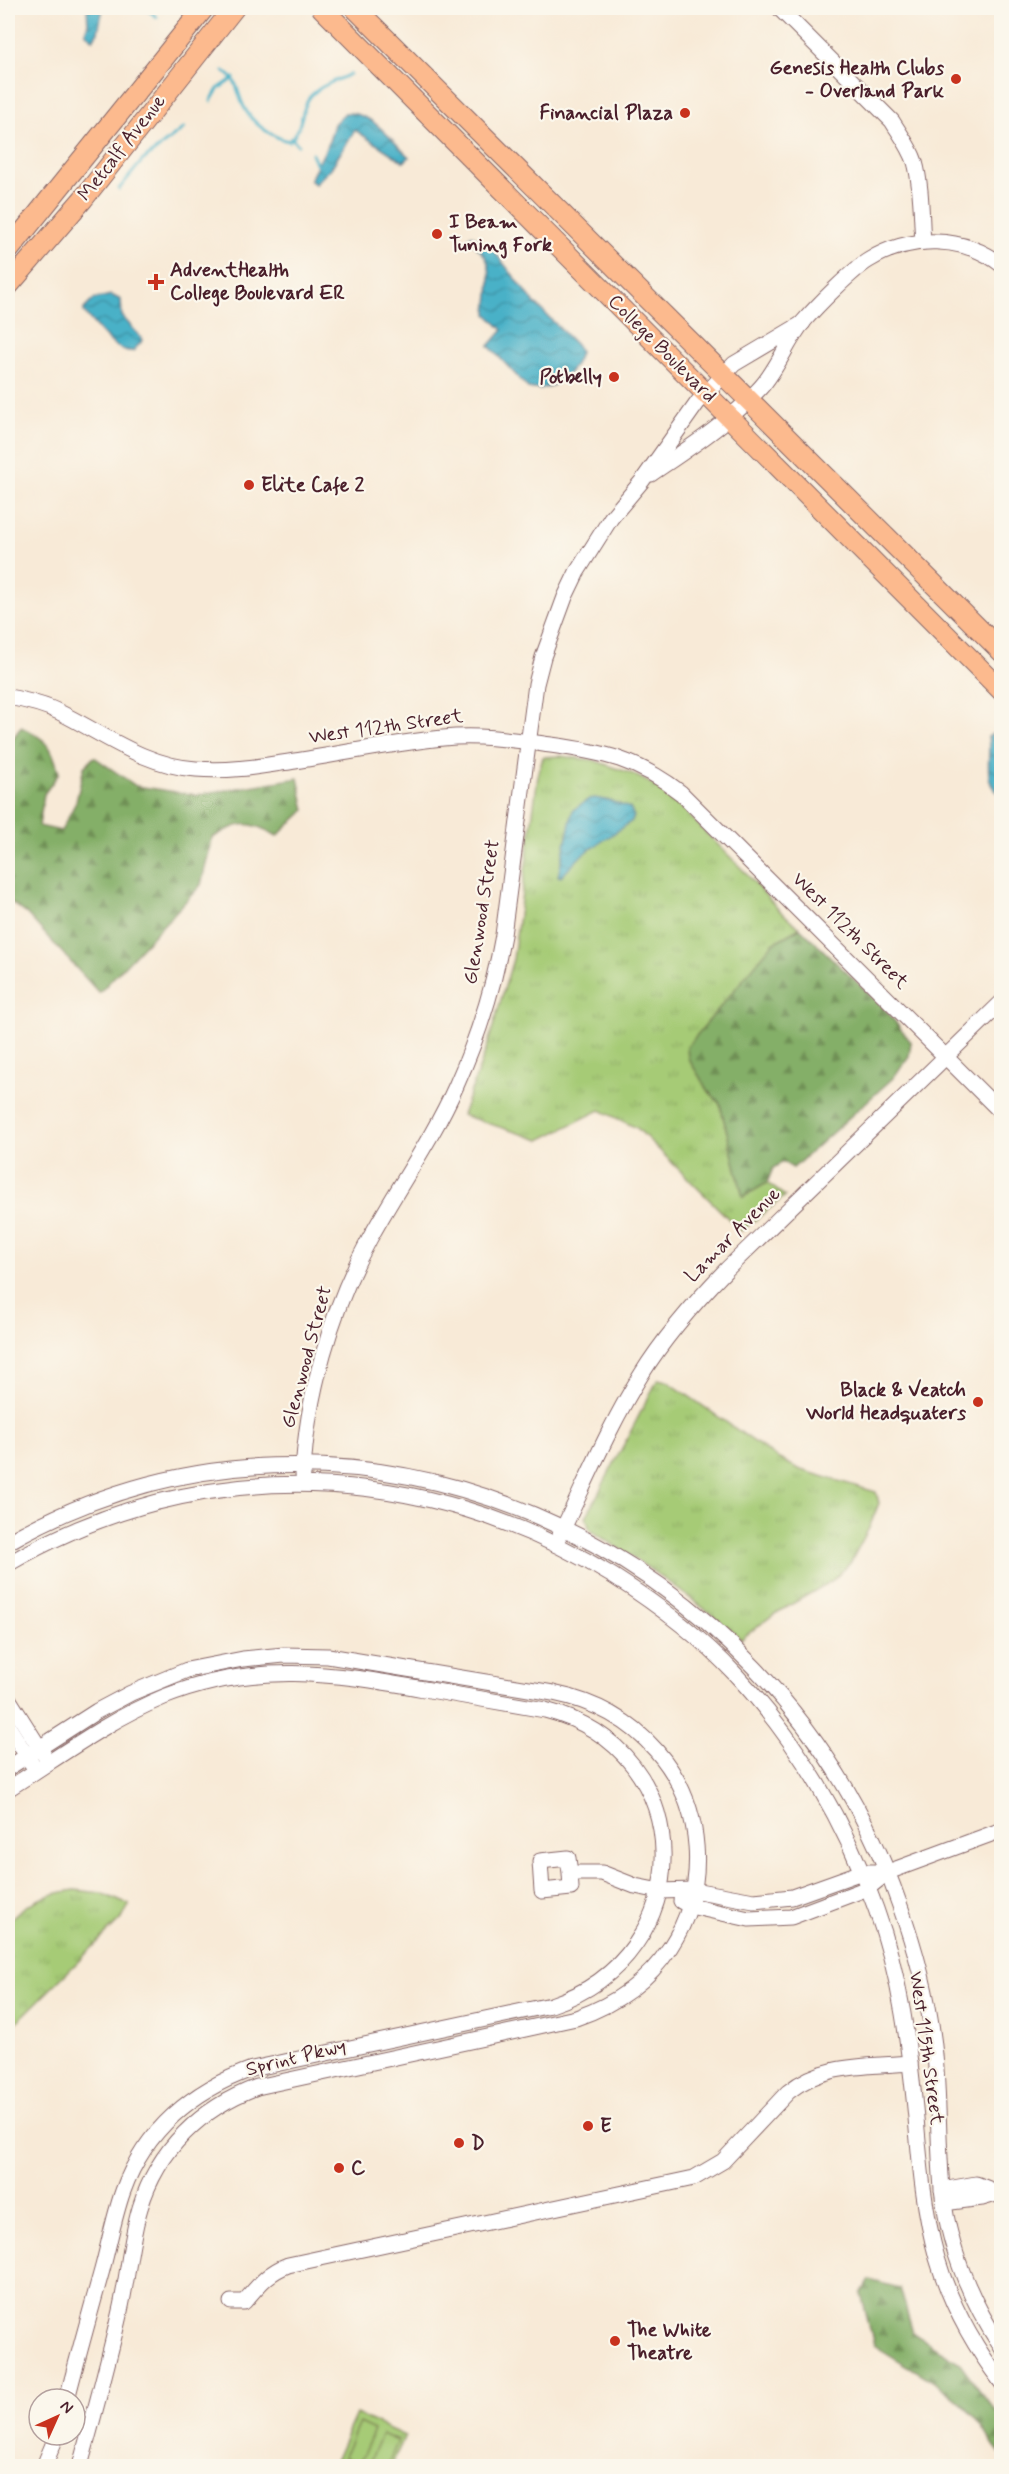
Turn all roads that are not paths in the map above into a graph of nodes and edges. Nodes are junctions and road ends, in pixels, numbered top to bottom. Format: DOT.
graph roads {
  1 [pos="204,8"];
  2 [pos="234,8"];
  3 [pos="322,8"];
  4 [pos="355,8"];
  5 [pos="778,8"];
  6 [pos="923,243"];
  7 [pos="8,251"];
  8 [pos="1002,265"];
  9 [pos="8,286"];
  10 [pos="803,322"];
  11 [pos="723,376"];
  12 [pos="707,394"];
  13 [pos="747,400"];
  14 [pos="729,417"];
  15 [pos="642,481"];
  16 [pos="1002,652"];
  17 [pos="1002,691"];
  18 [pos="8,697"];
  19 [pos="528,741"];
  20 [pos="1002,1002"];
  21 [pos="945,1057"];
  22 [pos="1002,1113"];
  23 [pos="304,1464"];
  24 [pos="303,1483"];
  25 [pos="564,1527"];
  26 [pos="8,1542"];
  27 [pos="555,1544"];
  28 [pos="8,1564"];
  29 [pos="8,1698"];
  30 [pos="8,1726"];
  31 [pos="33,1752"];
  32 [pos="42,1767"];
  33 [pos="8,1768"];
  34 [pos="8,1789"];
  35 [pos="1002,1830"];
  36 [pos="862,1872"];
  37 [pos="888,1872"];
  38 [pos="570,1873"];
  39 [pos="868,1888"];
  40 [pos="660,1891"];
  41 [pos="692,1898"];
  42 [pos="910,2063"];
  43 [pos="1000,2194"];
  44 [pos="943,2197"];
  45 [pos="231,2302"];
  46 [pos="1001,2347"];
  47 [pos="1002,2383"];
  48 [pos="70,2387"];
  49 [pos="52,2447"];
  50 [pos="45,2466"];
  51 [pos="80,2466"];
  1 -- 7 [label="main road, Metcalf Avenue"];
  2 -- 9 [label="main road, Metcalf Avenue"];
  3 -- 12 [label="main road, College Boulevard"];
  4 -- 11 [label="main road, College Boulevard"];
  5 -- 6 [label="street"];
  6 -- 8 [label="street, Glenwood Street"];
  6 -- 10 [label="street, Glenwood Street"];
  10 -- 11 [label="street, Glenwood Street"];
  10 -- 13 [label="street, Glenwood Street"];
  11 -- 12 [label="street, Glenwood Street"];
  11 -- 13 [label="main road, College Boulevard"];
  12 -- 14 [label="main road, College Boulevard"];
  12 -- 15 [label="street, Glenwood Street"];
  13 -- 14 [label="street, Glenwood Street"];
  13 -- 16 [label="main road, College Boulevard"];
  14 -- 15 [label="street, Glenwood Street"];
  14 -- 17 [label="main road, College Boulevard"];
  15 -- 19 [label="street, Glenwood Street"];
  18 -- 19 [label="street, West 112th Street"];
  19 -- 21 [label="street, West 112th Street"];
  19 -- 23 [label="street, Glenwood Street"];
  20 -- 21 [label="street, Lamar Avenue"];
  21 -- 22 [label="street, West 112th Street"];
  21 -- 25 [label="street, Lamar Avenue"];
  23 -- 24 [label="street, Glenwood Street"];
  23 -- 25 [label="street, West 115th Street"];
  23 -- 26 [label="street, West 115th Street"];
  24 -- 27 [label="street, West 115th Street"];
  24 -- 28 [label="street, West 115th Street"];
  25 -- 27 [label="street, Lamar Avenue"];
  25 -- 37 [label="street, West 115th Street"];
  27 -- 36 [label="street, West 115th Street"];
  29 -- 31 [label="street"];
  30 -- 31 [label="street"];
  31 -- 32 [label="street"];
  31 -- 33 [label="street, Sprint Pkwy"];
  31 -- 41 [label="street, Sprint Pkwy"];
  32 -- 34 [label="street, Sprint Pkwy"];
  32 -- 40 [label="street, Sprint Pkwy"];
  35 -- 37 [label="street"];
  36 -- 37 [label="street"];
  36 -- 39 [label="street, West 115th Street"];
  36 -- 41 [label="street"];
  37 -- 39 [label="street"];
  37 -- 44 [label="street, West 115th Street"];
  38 -- 40 [label="street"];
  39 -- 41 [label="street"];
  39 -- 42 [label="street, West 115th Street"];
  40 -- 41 [label="street"];
  40 -- 48 [label="street, Sprint Pkwy"];
  41 -- 51 [label="street, Sprint Pkwy"];
  42 -- 45 [label="street"];
  42 -- 47 [label="street, West 115th Street"];
  43 -- 44 [label="street"];
  44 -- 46 [label="street, West 115th Street"];
  49 -- 50 [label="street"];
}
